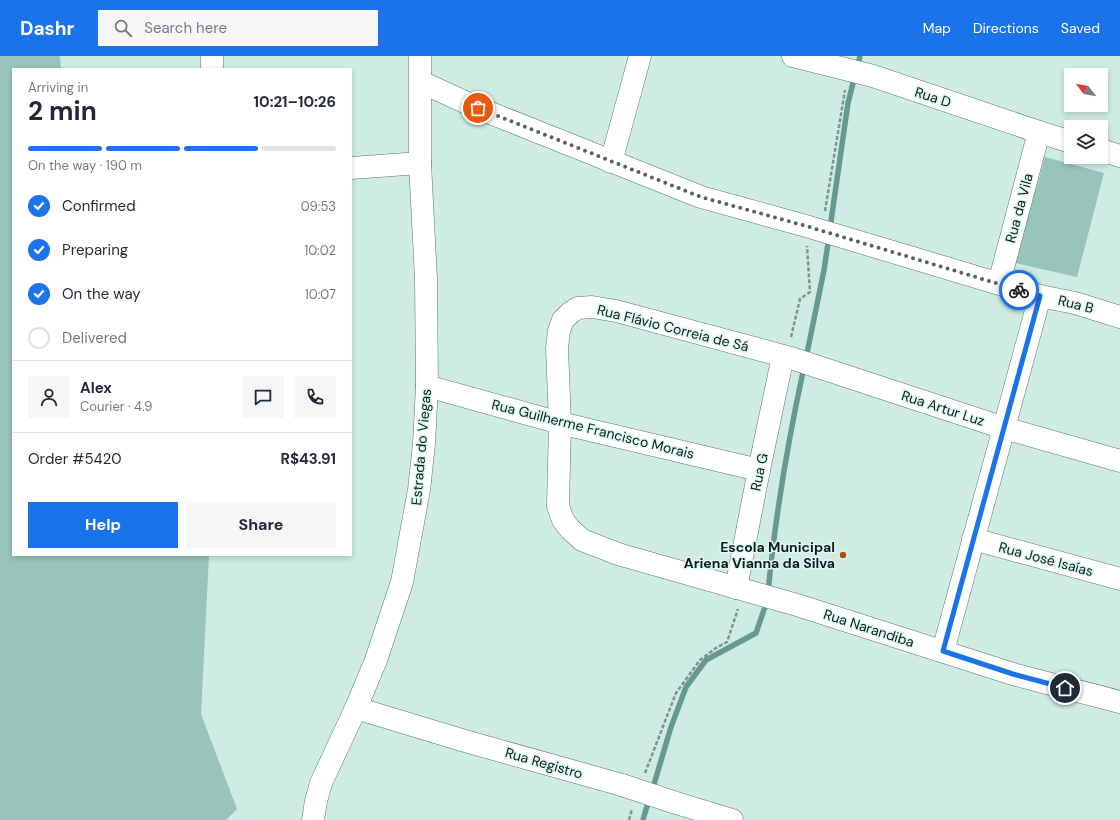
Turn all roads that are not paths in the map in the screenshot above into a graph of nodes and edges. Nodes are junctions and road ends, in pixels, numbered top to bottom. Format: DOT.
graph roads {
  1 [pos="212,56"];
  2 [pos="420,56"];
  3 [pos="640,56"];
  4 [pos="793,56"];
  5 [pos="212,68"];
  6 [pos="421,82"];
  7 [pos="1039,132"];
  8 [pos="1064,140"];
  9 [pos="1108,152"];
  10 [pos="1120,156"];
  11 [pos="611,162"];
  12 [pos="420,164"];
  13 [pos="352,168"];
  14 [pos="999,283"];
  15 [pos="1040,296"];
  16 [pos="1120,317"];
  17 [pos="787,357"];
  18 [pos="427,386"];
  19 [pos="560,423"];
  20 [pos="1004,428"];
  21 [pos="1120,461"];
  22 [pos="759,470"];
  23 [pos="973,539"];
  24 [pos="1120,579"];
  25 [pos="746,590"];
  26 [pos="943,651"];
  27 [pos="1120,702"];
  28 [pos="356,708"];
  29 [pos="721,818"];
  30 [pos="314,820"];
  1 -- 5 [label="street"];
  2 -- 6 [label="street, Estrada do Viegas"];
  3 -- 11 [label="street"];
  4 -- 7 [label="street, Rua D"];
  6 -- 11 [label="street, Rua B"];
  6 -- 12 [label="street, Estrada do Viegas"];
  7 -- 8 [label="street, Rua D"];
  7 -- 14 [label="street, Rua da Vila"];
  9 -- 10 [label="street"];
  11 -- 14 [label="street, Rua B"];
  12 -- 13 [label="street"];
  12 -- 18 [label="street, Estrada do Viegas"];
  14 -- 15 [label="street, Rua B"];
  15 -- 16 [label="street, Rua B"];
  15 -- 20 [label="street"];
  17 -- 19 [label="street, Rua Flávio Correia de Sá"];
  17 -- 20 [label="street, Rua Artur Luz"];
  17 -- 22 [label="street, Rua G"];
  18 -- 19 [label="street, Rua Guilherme Francisco Morais"];
  18 -- 28 [label="street, Estrada do Viegas"];
  19 -- 22 [label="street, Rua Guilherme Francisco Morais"];
  19 -- 25 [label="street, Rua Narandiba"];
  20 -- 21 [label="street, Rua Artur Luz"];
  20 -- 23 [label="street"];
  22 -- 25 [label="street, Rua G"];
  23 -- 24 [label="street, Rua José Isaías"];
  23 -- 26 [label="street"];
  25 -- 26 [label="street, Rua Narandiba"];
  26 -- 27 [label="street, Rua Narandiba"];
  28 -- 29 [label="street, Rua Registro, bridge"];
  28 -- 30 [label="street, Estrada do Viegas"];
}
